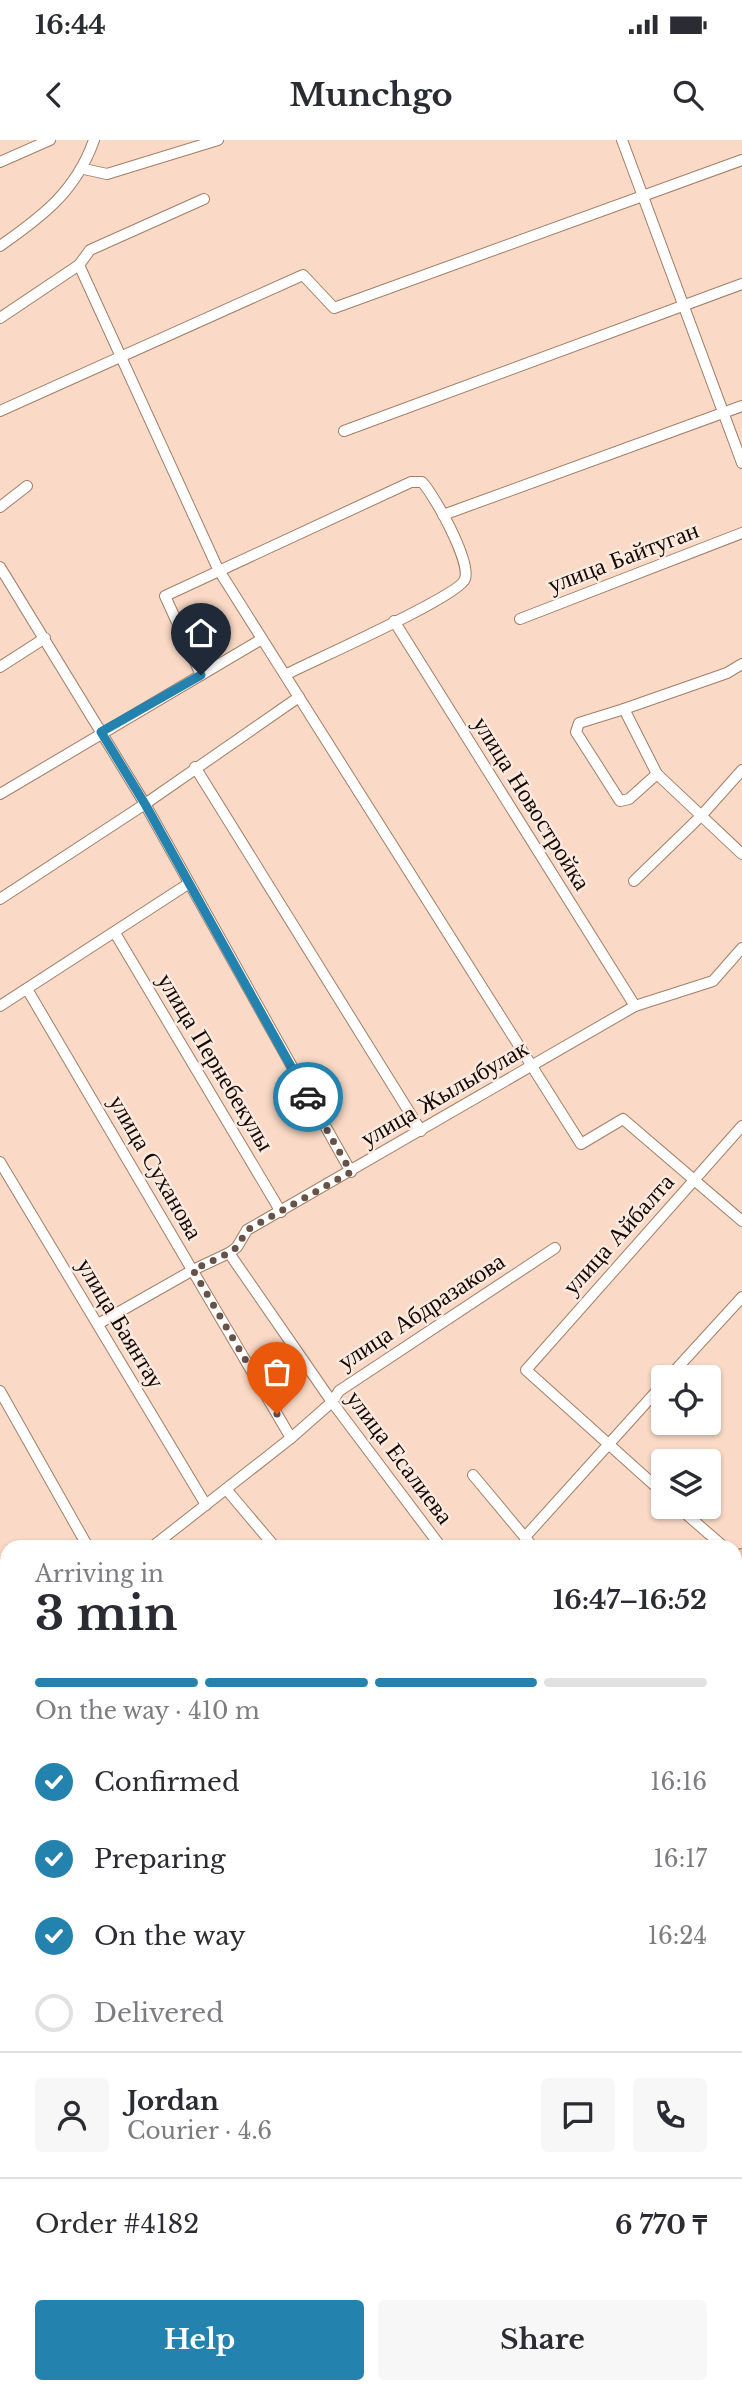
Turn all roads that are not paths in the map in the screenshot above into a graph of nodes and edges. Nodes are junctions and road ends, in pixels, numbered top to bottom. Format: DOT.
graph roads {
  1 [pos="50,140"];
  2 [pos="94,140"];
  3 [pos="218,140"];
  4 [pos="622,140"];
  5 [pos="742,160"];
  6 [pos="0,162"];
  7 [pos="84,169"];
  8 [pos="644,197"];
  9 [pos="204,199"];
  10 [pos="0,246"];
  11 [pos="79,265"];
  12 [pos="742,284"];
  13 [pos="684,306"];
  14 [pos="0,317"];
  15 [pos="121,354"];
  16 [pos="742,406"];
  17 [pos="0,411"];
  18 [pos="723,413"];
  19 [pos="344,431"];
  20 [pos="742,463"];
  21 [pos="27,486"];
  22 [pos="0,507"];
  23 [pos="443,515"];
  24 [pos="742,533"];
  25 [pos="0,567"];
  26 [pos="218,569"];
  27 [pos="520,620"];
  28 [pos="394,621"];
  29 [pos="45,638"];
  30 [pos="262,639"];
  31 [pos="742,664"];
  32 [pos="0,667"];
  33 [pos="201,675"];
  34 [pos="285,675"];
  35 [pos="299,697"];
  36 [pos="624,709"];
  37 [pos="101,732"];
  38 [pos="195,767"];
  39 [pos="742,770"];
  40 [pos="657,774"];
  41 [pos="0,794"];
  42 [pos="145,804"];
  43 [pos="701,816"];
  44 [pos="742,854"];
  45 [pos="634,881"];
  46 [pos="188,884"];
  47 [pos="0,899"];
  48 [pos="115,933"];
  49 [pos="742,948"];
  50 [pos="27,989"];
  51 [pos="0,1006"];
  52 [pos="635,1006"];
  53 [pos="533,1066"];
  54 [pos="742,1126"];
  55 [pos="421,1131"];
  56 [pos="0,1162"];
  57 [pos="351,1172"];
  58 [pos="694,1180"];
  59 [pos="281,1212"];
  60 [pos="742,1221"];
  61 [pos="555,1248"];
  62 [pos="229,1253"];
  63 [pos="193,1270"];
  64 [pos="742,1297"];
  65 [pos="98,1325"];
  66 [pos="680,1365"];
  67 [pos="0,1391"];
  68 [pos="651,1397"];
  69 [pos="332,1402"];
  70 [pos="291,1438"];
  71 [pos="608,1444"];
  72 [pos="473,1475"];
  73 [pos="651,1482"];
  74 [pos="226,1489"];
  75 [pos="206,1505"];
  76 [pos="692,1519"];
  77 [pos="526,1537"];
  78 [pos="84,1540"];
  79 [pos="161,1540"];
  80 [pos="269,1540"];
  81 [pos="436,1540"];
  82 [pos="528,1540"];
  83 [pos="716,1540"];
  1 -- 6 [label="street"];
  2 -- 7 [label="street"];
  3 -- 7 [label="street"];
  4 -- 8 [label="street"];
  5 -- 8 [label="street"];
  7 -- 10 [label="street"];
  8 -- 13 [label="street"];
  8 -- 15 [label="street"];
  9 -- 11 [label="street"];
  11 -- 14 [label="street"];
  11 -- 15 [label="street"];
  12 -- 13 [label="street"];
  13 -- 18 [label="street"];
  13 -- 19 [label="street"];
  15 -- 17 [label="street"];
  15 -- 26 [label="street"];
  16 -- 18 [label="street"];
  18 -- 20 [label="street"];
  18 -- 23 [label="street"];
  21 -- 22 [label="street"];
  23 -- 26 [label="street"];
  23 -- 28 [label="street"];
  24 -- 27 [label="street, улица Байтуган"];
  25 -- 29 [label="street"];
  26 -- 30 [label="street"];
  26 -- 33 [label="street"];
  28 -- 34 [label="street"];
  28 -- 52 [label="street, улица Новостройка"];
  29 -- 32 [label="street"];
  29 -- 37 [label="street"];
  30 -- 33 [label="street"];
  30 -- 34 [label="street"];
  31 -- 36 [label="street"];
  33 -- 37 [label="street"];
  34 -- 35 [label="street"];
  35 -- 38 [label="street"];
  35 -- 53 [label="street"];
  36 -- 40 [label="street"];
  36 -- 40 [label="street"];
  37 -- 41 [label="street"];
  37 -- 42 [label="street"];
  38 -- 42 [label="street"];
  38 -- 55 [label="street"];
  39 -- 43 [label="street"];
  40 -- 43 [label="street"];
  42 -- 46 [label="street"];
  42 -- 47 [label="street"];
  43 -- 44 [label="street"];
  43 -- 45 [label="street"];
  46 -- 48 [label="street"];
  46 -- 57 [label="street"];
  48 -- 50 [label="street"];
  48 -- 59 [label="street, улица Пернебекулы"];
  49 -- 52 [label="street, улица Жылыбулак"];
  50 -- 51 [label="street"];
  50 -- 63 [label="street, улица Суханова"];
  52 -- 53 [label="street, улица Жылыбулак"];
  53 -- 55 [label="street, улица Жылыбулак"];
  53 -- 58 [label="street"];
  54 -- 58 [label="street, улица Айбалта"];
  55 -- 57 [label="street, улица Жылыбулак"];
  56 -- 65 [label="street, улица Баянтау"];
  57 -- 59 [label="street, улица Жылыбулак"];
  58 -- 60 [label="street"];
  58 -- 71 [label="street, улица Айбалта"];
  59 -- 62 [label="street, улица Жылыбулак"];
  61 -- 69 [label="street, улица Абдразакова"];
  62 -- 63 [label="street, улица Жылыбулак"];
  62 -- 69 [label="street, улица Есалиева"];
  63 -- 65 [label="street, улица Жылыбулак"];
  63 -- 70 [label="street, улица Суханова"];
  64 -- 66 [label="street"];
  65 -- 75 [label="street, улица Баянтау"];
  67 -- 78 [label="street"];
  68 -- 71 [label="street"];
  69 -- 70 [label="street, улица Абдразакова"];
  69 -- 81 [label="street, улица Есалиева"];
  70 -- 74 [label="street, улица Абдразакова"];
  71 -- 73 [label="street"];
  71 -- 77 [label="street"];
  72 -- 77 [label="street"];
  74 -- 75 [label="street, улица Абдразакова"];
  74 -- 80 [label="street"];
  75 -- 79 [label="street, улица Абдразакова"];
  76 -- 83 [label="street"];
  77 -- 82 [label="street"];
}
